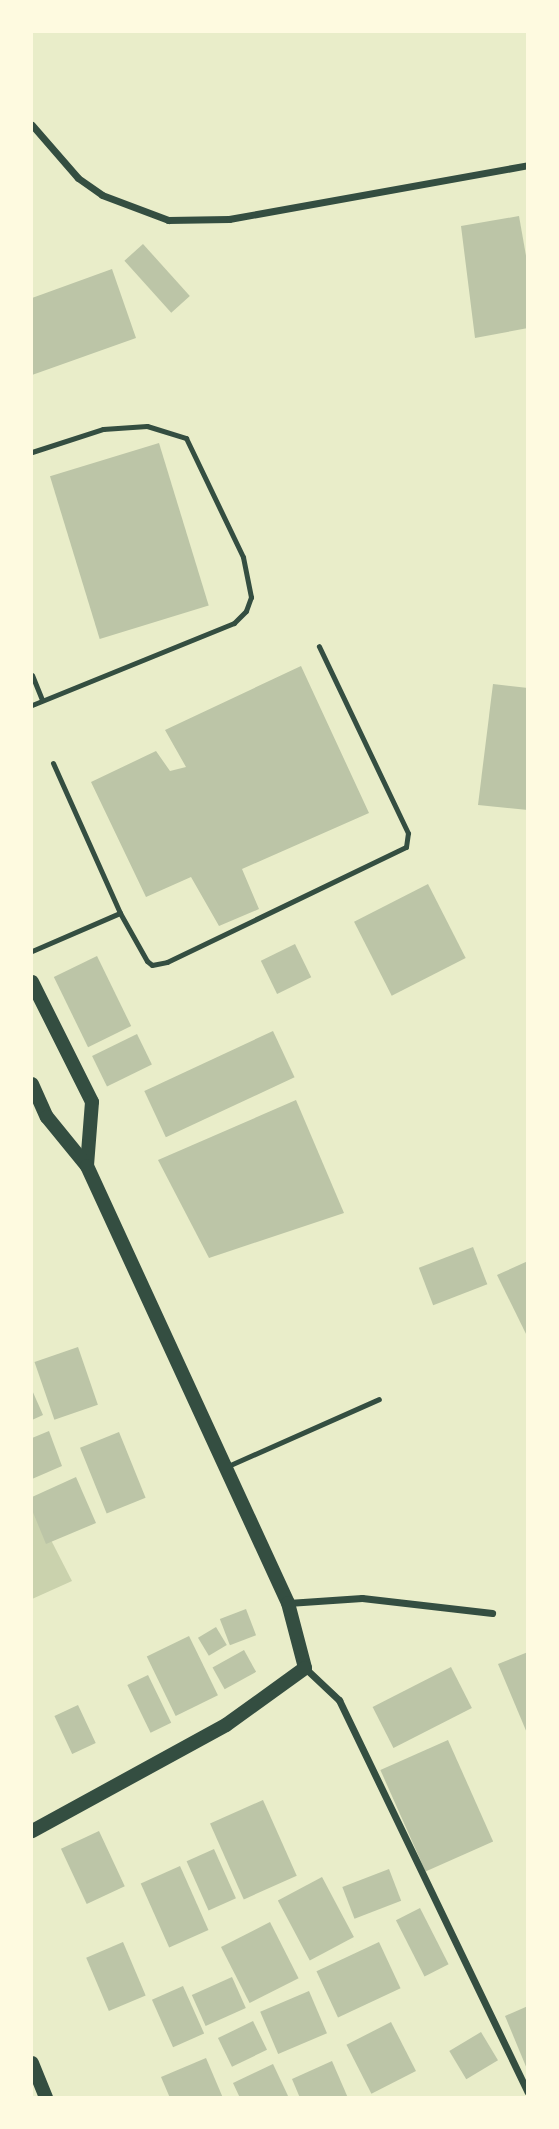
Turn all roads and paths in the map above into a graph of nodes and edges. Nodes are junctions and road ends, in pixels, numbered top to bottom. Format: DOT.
graph roads {
  1 [pos="32,125"];
  2 [pos="527,165"];
  3 [pos="32,452"];
  4 [pos="319,646"];
  5 [pos="32,676"];
  6 [pos="42,701"];
  7 [pos="32,705"];
  8 [pos="53,763"];
  9 [pos="120,913"];
  10 [pos="32,951"];
  11 [pos="32,982"];
  12 [pos="32,1084"];
  13 [pos="86,1166"];
  14 [pos="379,1399"];
  15 [pos="222,1468"];
  16 [pos="288,1604"];
  17 [pos="492,1613"];
  18 [pos="305,1668"];
  19 [pos="32,1831"];
  20 [pos="32,2063"];
  21 [pos="525,2084"];
  22 [pos="527,2092"];
  23 [pos="46,2098"];
  1 -- 2 [label="street"];
  3 -- 6 [label="lane"];
  4 -- 9 [label="lane"];
  5 -- 6 [label="lane"];
  6 -- 7 [label="lane"];
  8 -- 9 [label="lane"];
  9 -- 10 [label="lane"];
  11 -- 13 [label="main road"];
  12 -- 13 [label="main road"];
  13 -- 15 [label="main road"];
  14 -- 15 [label="lane"];
  15 -- 16 [label="main road"];
  16 -- 17 [label="street"];
  16 -- 18 [label="main road"];
  18 -- 19 [label="main road"];
  18 -- 21 [label="street"];
  20 -- 23 [label="main road"];
  21 -- 22 [label="street"];
}
